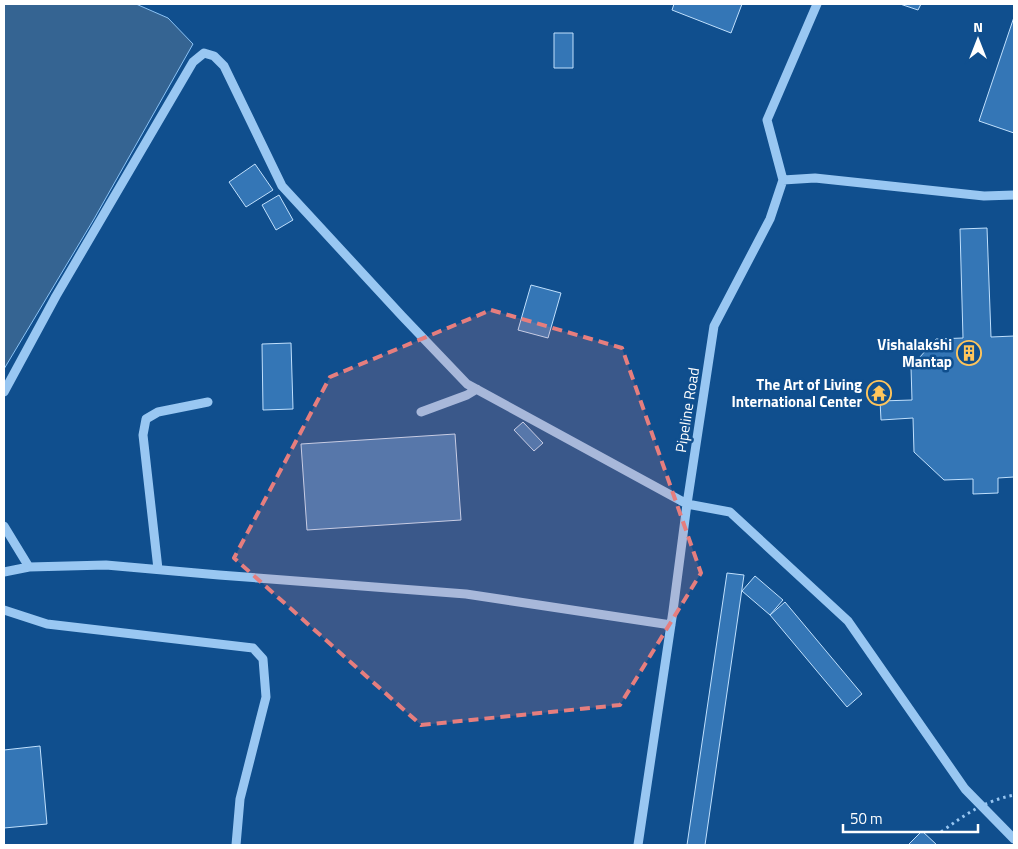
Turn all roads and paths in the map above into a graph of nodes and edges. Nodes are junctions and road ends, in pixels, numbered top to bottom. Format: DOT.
graph roads {
  1 [pos="817,4"];
  2 [pos="783,180"];
  3 [pos="1014,195"];
  4 [pos="477,388"];
  5 [pos="4,392"];
  6 [pos="208,402"];
  7 [pos="421,412"];
  8 [pos="686,504"];
  9 [pos="4,526"];
  10 [pos="29,567"];
  11 [pos="158,569"];
  12 [pos="4,572"];
  13 [pos="4,610"];
  14 [pos="671,625"];
  15 [pos="1014,795"];
  16 [pos="940,832"];
  17 [pos="1014,839"];
  18 [pos="236,845"];
  19 [pos="638,845"];
  1 -- 2 [label="street"];
  2 -- 3 [label="street"];
  2 -- 8 [label="street, Pipeline Road"];
  4 -- 5 [label="street"];
  4 -- 7 [label="street"];
  4 -- 8 [label="street"];
  6 -- 11 [label="street"];
  8 -- 14 [label="street, Pipeline Road"];
  8 -- 17 [label="street"];
  9 -- 10 [label="street"];
  10 -- 11 [label="street"];
  10 -- 12 [label="street"];
  11 -- 14 [label="street"];
  13 -- 18 [label="street"];
  14 -- 19 [label="street, Pipeline Road"];
  15 -- 16 [label="path, bridge"];
}
